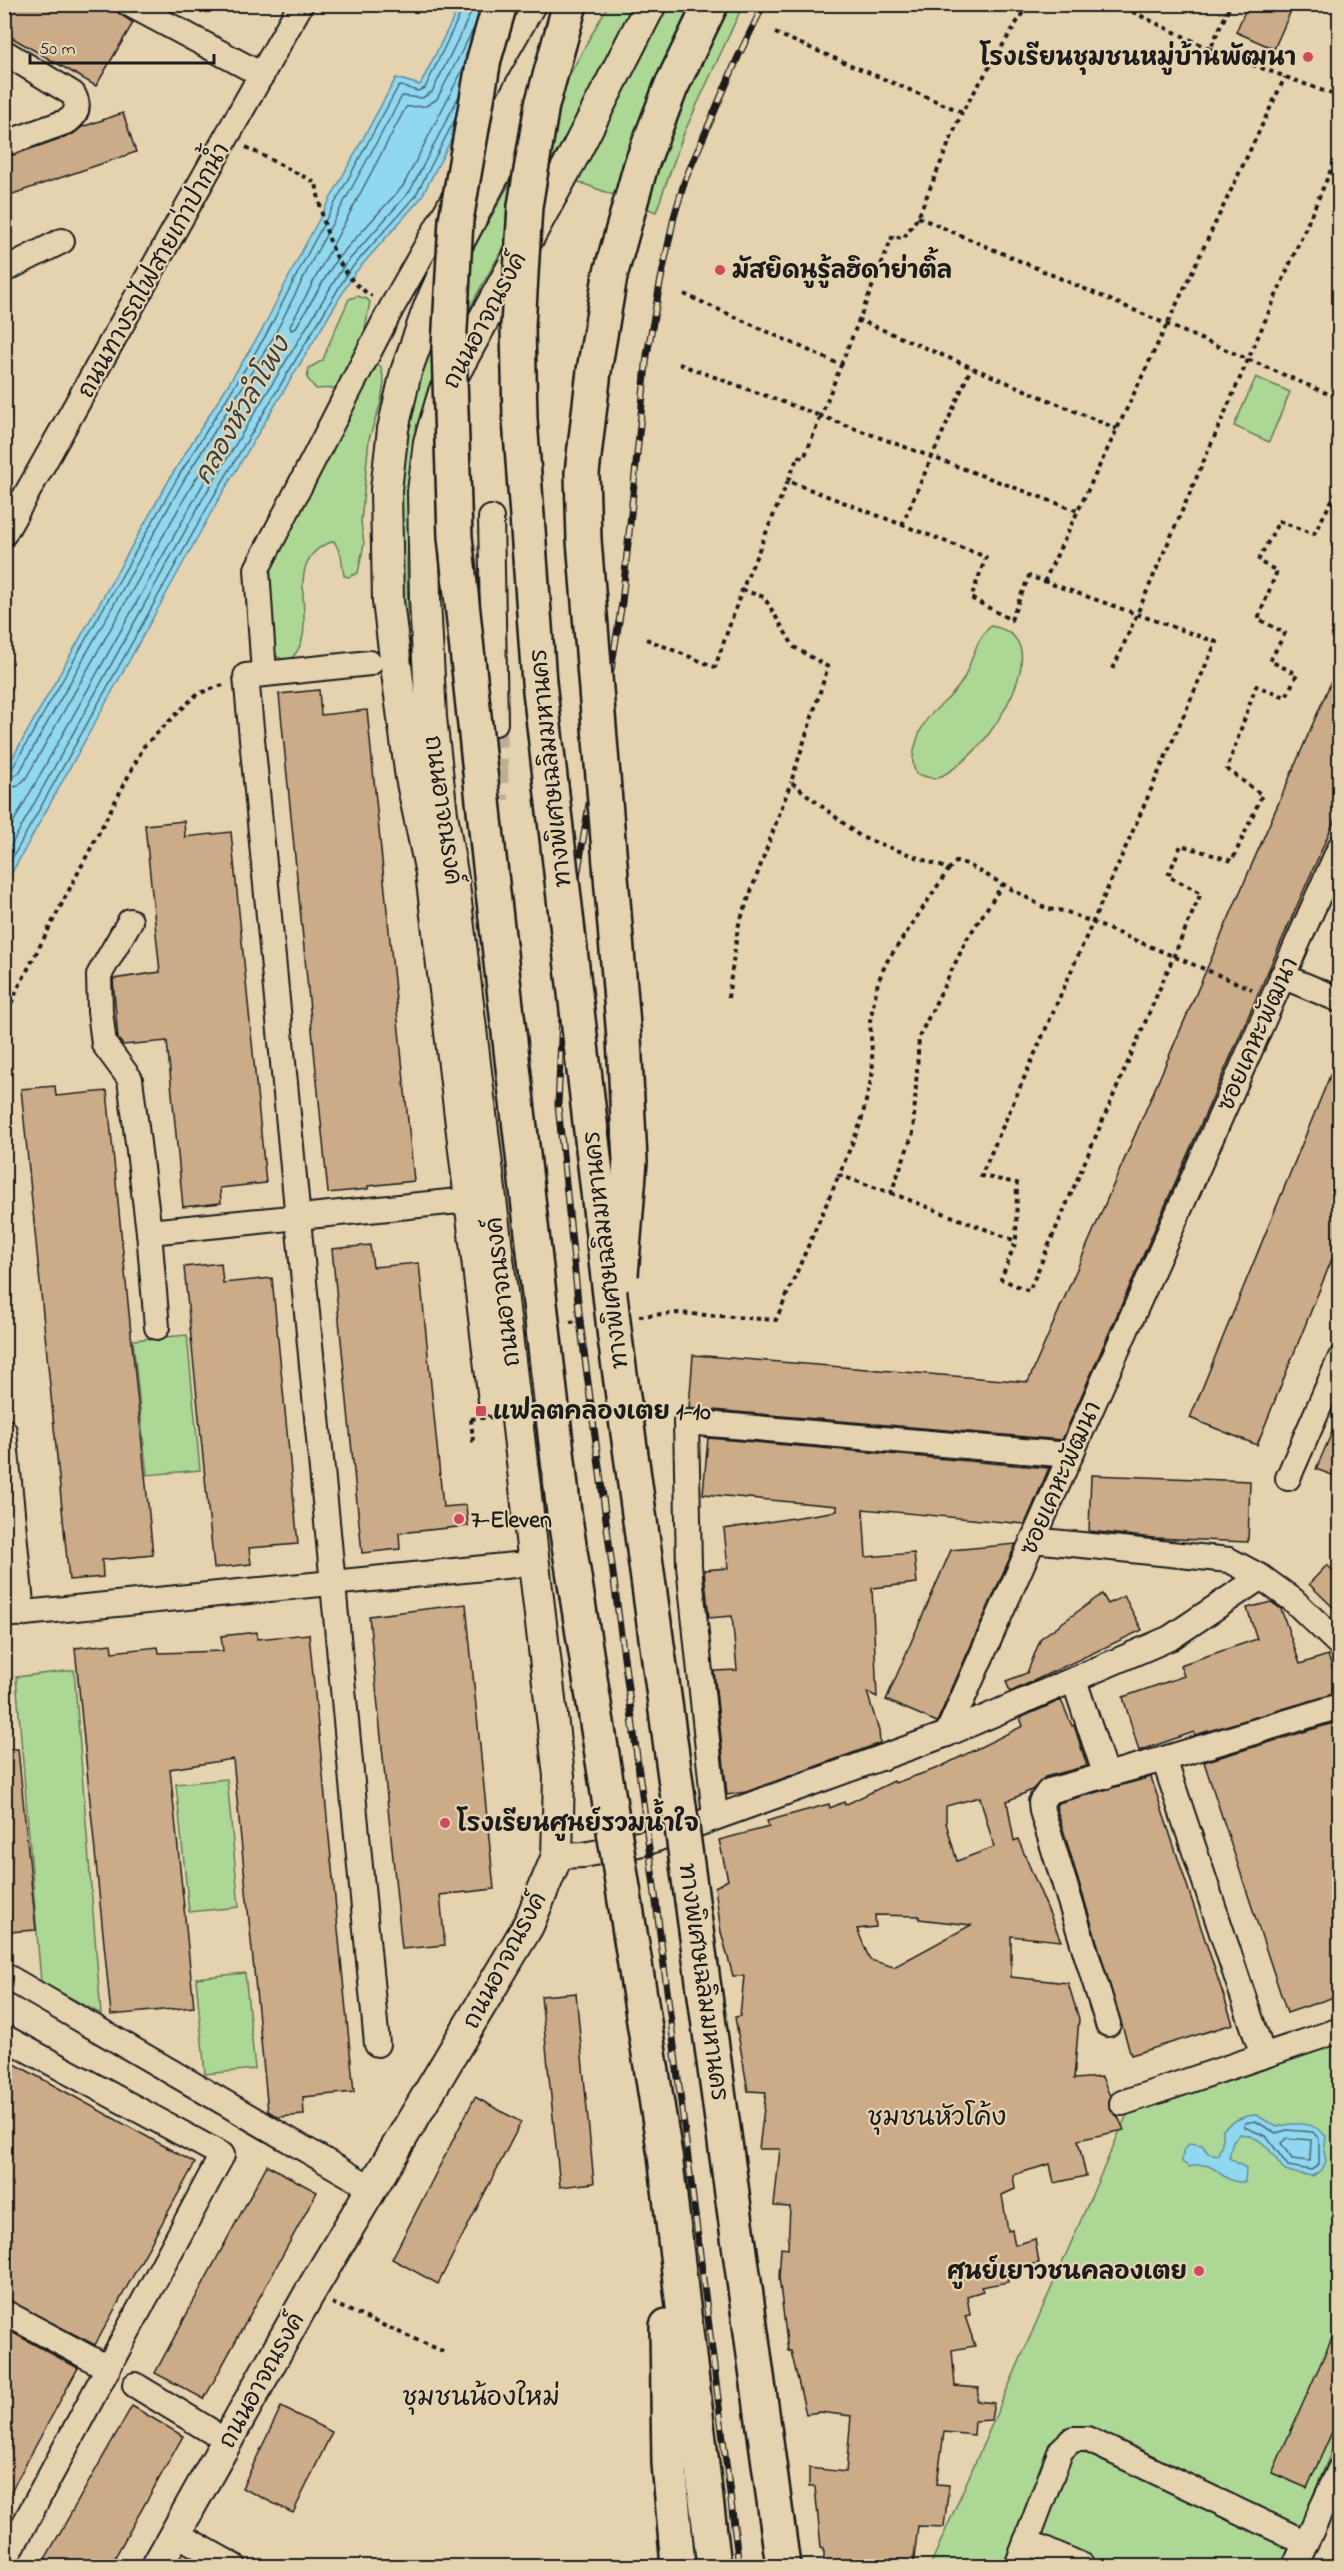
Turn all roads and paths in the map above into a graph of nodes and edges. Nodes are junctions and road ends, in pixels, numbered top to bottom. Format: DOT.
graph roads {
  1 [pos="129,4"];
  2 [pos="301,4"];
  3 [pos="500,4"];
  4 [pos="563,4"];
  5 [pos="570,4"];
  6 [pos="587,4"];
  7 [pos="651,4"];
  8 [pos="711,4"];
  9 [pos="1028,4"];
  10 [pos="1116,4"];
  11 [pos="1231,4"];
  12 [pos="775,33"];
  13 [pos="1210,49"];
  14 [pos="4,52"];
  15 [pos="262,75"];
  16 [pos="1285,77"];
  17 [pos="1340,97"];
  18 [pos="962,112"];
  19 [pos="227,138"];
  20 [pos="4,144"];
  21 [pos="1340,149"];
  22 [pos="918,217"];
  23 [pos="62,241"];
  24 [pos="4,270"];
  25 [pos="361,290"];
  26 [pos="684,294"];
  27 [pos="857,319"];
  28 [pos="1167,325"];
  29 [pos="1248,360"];
  30 [pos="679,364"];
  31 [pos="841,365"];
  32 [pos="970,368"];
  33 [pos="1340,399"];
  34 [pos="821,416"];
  35 [pos="1117,429"];
  36 [pos="931,457"];
  37 [pos="788,481"];
  38 [pos="1340,485"];
  39 [pos="1078,511"];
  40 [pos="491,518"];
  41 [pos="902,525"];
  42 [pos="4,534"];
  43 [pos="1044,582"];
  44 [pos="742,590"];
  45 [pos="1137,615"];
  46 [pos="646,639"];
  47 [pos="370,663"];
  48 [pos="1113,669"];
  49 [pos="255,675"];
  50 [pos="495,723"];
  51 [pos="790,782"];
  52 [pos="1340,847"];
  53 [pos="949,869"];
  54 [pos="1003,884"];
  55 [pos="130,921"];
  56 [pos="1093,923"];
  57 [pos="1175,957"];
  58 [pos="1278,986"];
  59 [pos="728,998"];
  60 [pos="1340,1000"];
  61 [pos="4,1020"];
  62 [pos="840,1175"];
  63 [pos="891,1193"];
  64 [pos="480,1199"];
  65 [pos="297,1217"];
  66 [pos="149,1232"];
  67 [pos="1016,1241"];
  68 [pos="561,1323"];
  69 [pos="612,1325"];
  70 [pos="158,1327"];
  71 [pos="1340,1359"];
  72 [pos="533,1413"];
  73 [pos="4,1431"];
  74 [pos="474,1441"];
  75 [pos="1071,1455"];
  76 [pos="1288,1478"];
  77 [pos="1033,1540"];
  78 [pos="515,1565"];
  79 [pos="1261,1577"];
  80 [pos="332,1583"];
  81 [pos="13,1614"];
  82 [pos="1340,1645"];
  83 [pos="1074,1680"];
  84 [pos="1340,1706"];
  85 [pos="947,1734"];
  86 [pos="1164,1759"];
  87 [pos="1106,1776"];
  88 [pos="715,1817"];
  89 [pos="546,1857"];
  90 [pos="4,1975"];
  91 [pos="1108,2024"];
  92 [pos="1340,2030"];
  93 [pos="4,2037"];
  94 [pos="377,2044"];
  95 [pos="1263,2056"];
  96 [pos="1122,2103"];
  97 [pos="665,2155"];
  98 [pos="358,2181"];
  99 [pos="309,2294"];
  100 [pos="4,2312"];
  101 [pos="447,2353"];
  102 [pos="108,2368"];
  103 [pos="135,2385"];
  104 [pos="209,2430"];
  105 [pos="1340,2469"];
  106 [pos="175,2533"];
  107 [pos="1026,2541"];
  108 [pos="1306,2543"];
  109 [pos="4,2562"];
  110 [pos="229,2565"];
  111 [pos="136,2566"];
  112 [pos="157,2566"];
  113 [pos="678,2566"];
  114 [pos="714,2566"];
  115 [pos="783,2566"];
  116 [pos="1017,2566"];
  117 [pos="1083,2566"];
  118 [pos="1295,2566"];
  1 -- 15 [label="street"];
  2 -- 15 [label="street, ถนนทางรถไฟสายเก่าปากน้ำ"];
  3 -- 97 [label="highway, bridge"];
  4 -- 49 [label="street"];
  5 -- 69 [label="highway, ทางพิเศษเฉลิมมหานคร, bridge"];
  6 -- 64 [label="main road, ถนนอาจณรงค์"];
  7 -- 64 [label="main road, ถนนอาจณรงค์"];
  8 -- 69 [label="highway, bridge"];
  9 -- 18 [label="path"];
  10 -- 13 [label="path"];
  11 -- 13 [label="path"];
  12 -- 18 [label="path"];
  13 -- 16 [label="path"];
  14 -- 20 [label="street"];
  15 -- 19 [label="street, ถนนทางรถไฟสายเก่าปากน้ำ"];
  16 -- 17 [label="path"];
  16 -- 28 [label="path"];
  18 -- 22 [label="path"];
  19 -- 25 [label="path"];
  19 -- 42 [label="street, ถนนทางรถไฟสายเก่าปากน้ำ"];
  21 -- 29 [label="path"];
  22 -- 27 [label="path"];
  22 -- 28 [label="path"];
  23 -- 24 [label="street"];
  26 -- 31 [label="path"];
  27 -- 31 [label="path"];
  27 -- 32 [label="path"];
  28 -- 29 [label="path"];
  28 -- 35 [label="path"];
  29 -- 33 [label="path"];
  29 -- 45 [label="path"];
  30 -- 34 [label="path"];
  31 -- 34 [label="path"];
  32 -- 35 [label="path"];
  32 -- 36 [label="path"];
  34 -- 36 [label="path"];
  34 -- 37 [label="path"];
  35 -- 39 [label="path"];
  36 -- 39 [label="path"];
  36 -- 41 [label="path"];
  37 -- 41 [label="path"];
  37 -- 44 [label="path"];
  38 -- 57 [label="path"];
  39 -- 43 [label="path"];
  40 -- 50 [label="street"];
  41 -- 43 [label="path"];
  43 -- 45 [label="path"];
  44 -- 46 [label="path"];
  44 -- 51 [label="path"];
  45 -- 48 [label="path"];
  45 -- 56 [label="path"];
  47 -- 49 [label="street"];
  49 -- 61 [label="path"];
  49 -- 65 [label="street"];
  51 -- 53 [label="path"];
  51 -- 59 [label="path"];
  52 -- 58 [label="street, ซอยเคหะพัฒนา"];
  53 -- 54 [label="path"];
  53 -- 62 [label="path"];
  54 -- 56 [label="path"];
  54 -- 63 [label="path"];
  55 -- 66 [label="street"];
  56 -- 57 [label="path"];
  56 -- 67 [label="path"];
  57 -- 58 [label="path"];
  57 -- 67 [label="path"];
  58 -- 60 [label="street"];
  58 -- 75 [label="street, ซอยเคหะพัฒนา"];
  62 -- 63 [label="path"];
  62 -- 69 [label="path"];
  63 -- 67 [label="path"];
  64 -- 65 [label="street"];
  64 -- 78 [label="main road, ถนนอาจณรงค์"];
  64 -- 89 [label="main road, ถนนอาจณรงค์"];
  65 -- 66 [label="street"];
  65 -- 80 [label="street"];
  66 -- 70 [label="street"];
  68 -- 69 [label="path"];
  69 -- 115 [label="highway, ทางพิเศษเฉลิมมหานคร, bridge"];
  71 -- 76 [label="street"];
  72 -- 74 [label="path, bridge"];
  73 -- 81 [label="street"];
  75 -- 77 [label="street, ซอยเคหะพัฒนา"];
  75 -- 88 [label="street"];
  77 -- 79 [label="street"];
  77 -- 85 [label="street, ซอยเคหะพัฒนา"];
  78 -- 80 [label="street"];
  78 -- 89 [label="main road, ถนนอาจณรงค์"];
  79 -- 82 [label="street"];
  79 -- 83 [label="street"];
  80 -- 81 [label="street"];
  80 -- 94 [label="street"];
  83 -- 85 [label="street"];
  83 -- 87 [label="street"];
  84 -- 86 [label="street"];
  85 -- 88 [label="street"];
  86 -- 87 [label="street"];
  86 -- 95 [label="street"];
  87 -- 91 [label="street"];
  88 -- 89 [label="street"];
  89 -- 98 [label="main road, ถนนอาจณรงค์"];
  89 -- 99 [label="main road, ถนนอาจณรงค์"];
  90 -- 98 [label="street"];
  92 -- 95 [label="street"];
  93 -- 102 [label="street"];
  95 -- 96 [label="street"];
  97 -- 113 [label="highway"];
  97 -- 114 [label="highway"];
  98 -- 104 [label="main road, ถนนอาจณรงค์"];
  99 -- 101 [label="path"];
  99 -- 106 [label="main road, ถนนอาจณรงค์"];
  100 -- 102 [label="street"];
  102 -- 109 [label="street"];
  103 -- 104 [label="street"];
  104 -- 111 [label="main road, ถนนอาจณรงค์"];
  105 -- 108 [label="street"];
  106 -- 110 [label="street"];
  106 -- 112 [label="main road, ถนนอาจณรงค์"];
  107 -- 108 [label="street"];
  107 -- 116 [label="street"];
  107 -- 117 [label="street"];
  108 -- 118 [label="street"];
}
